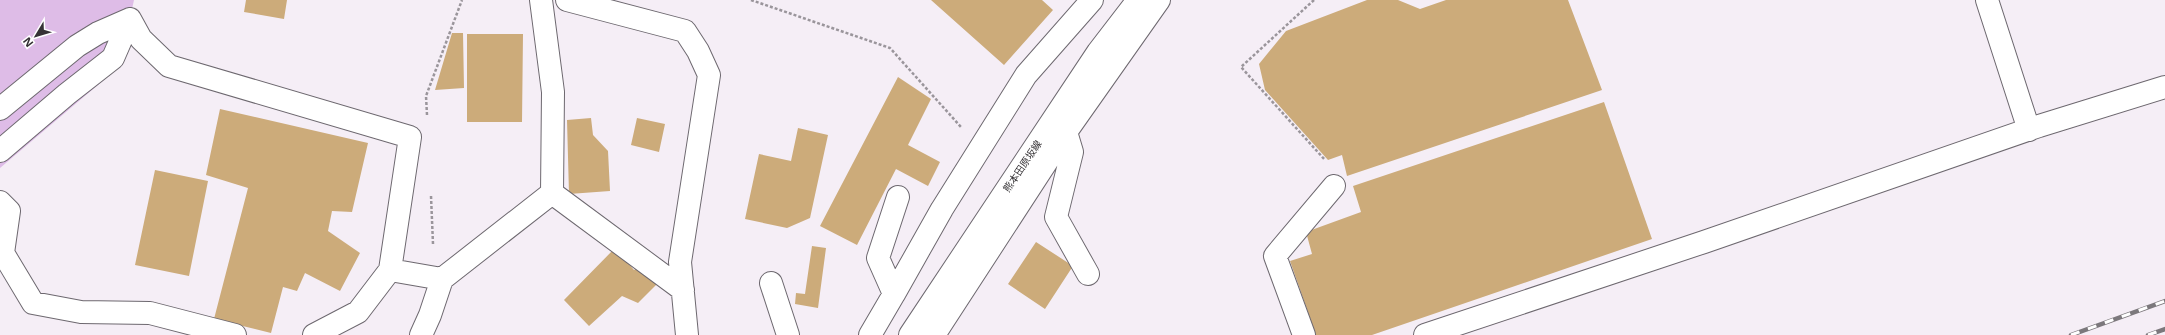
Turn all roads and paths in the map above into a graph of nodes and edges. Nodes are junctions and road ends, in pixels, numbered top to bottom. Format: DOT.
graph roads {
  1 [pos="462,0"];
  2 [pos="542,0"];
  3 [pos="567,0"];
  4 [pos="751,0"];
  5 [pos="1092,0"];
  6 [pos="1138,0"];
  7 [pos="1159,0"];
  8 [pos="1314,0"];
  9 [pos="1987,0"];
  10 [pos="130,19"];
  11 [pos="2165,87"];
  12 [pos="426,96"];
  13 [pos="0,108"];
  14 [pos="2029,130"];
  15 [pos="1066,132"];
  16 [pos="980,148"];
  17 [pos="0,151"];
  18 [pos="1334,186"];
  19 [pos="552,193"];
  20 [pos="898,197"];
  21 [pos="0,202"];
  22 [pos="390,270"];
  23 [pos="1088,274"];
  24 [pos="442,279"];
  25 [pos="771,283"];
  26 [pos="683,290"];
  27 [pos="894,294"];
  28 [pos="235,335"];
  29 [pos="314,335"];
  30 [pos="421,335"];
  31 [pos="687,335"];
  32 [pos="788,335"];
  33 [pos="870,335"];
  34 [pos="910,335"];
  35 [pos="934,335"];
  36 [pos="1304,335"];
  37 [pos="1425,335"];
  1 -- 12 [label="path"];
  2 -- 19 [label="street"];
  3 -- 26 [label="street"];
  4 -- 16 [label="path"];
  5 -- 16 [label="street"];
  6 -- 34 [label="street, 熊本田原坂線"];
  7 -- 15 [label="street"];
  8 -- 18 [label="path"];
  9 -- 14 [label="street"];
  10 -- 13 [label="street"];
  10 -- 17 [label="street"];
  10 -- 22 [label="street"];
  11 -- 14 [label="street"];
  14 -- 37 [label="street"];
  15 -- 23 [label="street"];
  15 -- 35 [label="street"];
  16 -- 27 [label="street"];
  18 -- 36 [label="street"];
  19 -- 24 [label="street"];
  19 -- 26 [label="street"];
  20 -- 27 [label="street"];
  21 -- 28 [label="street"];
  22 -- 24 [label="street"];
  22 -- 29 [label="street"];
  24 -- 30 [label="street"];
  25 -- 32 [label="street"];
  26 -- 31 [label="street"];
  27 -- 33 [label="street"];
}
